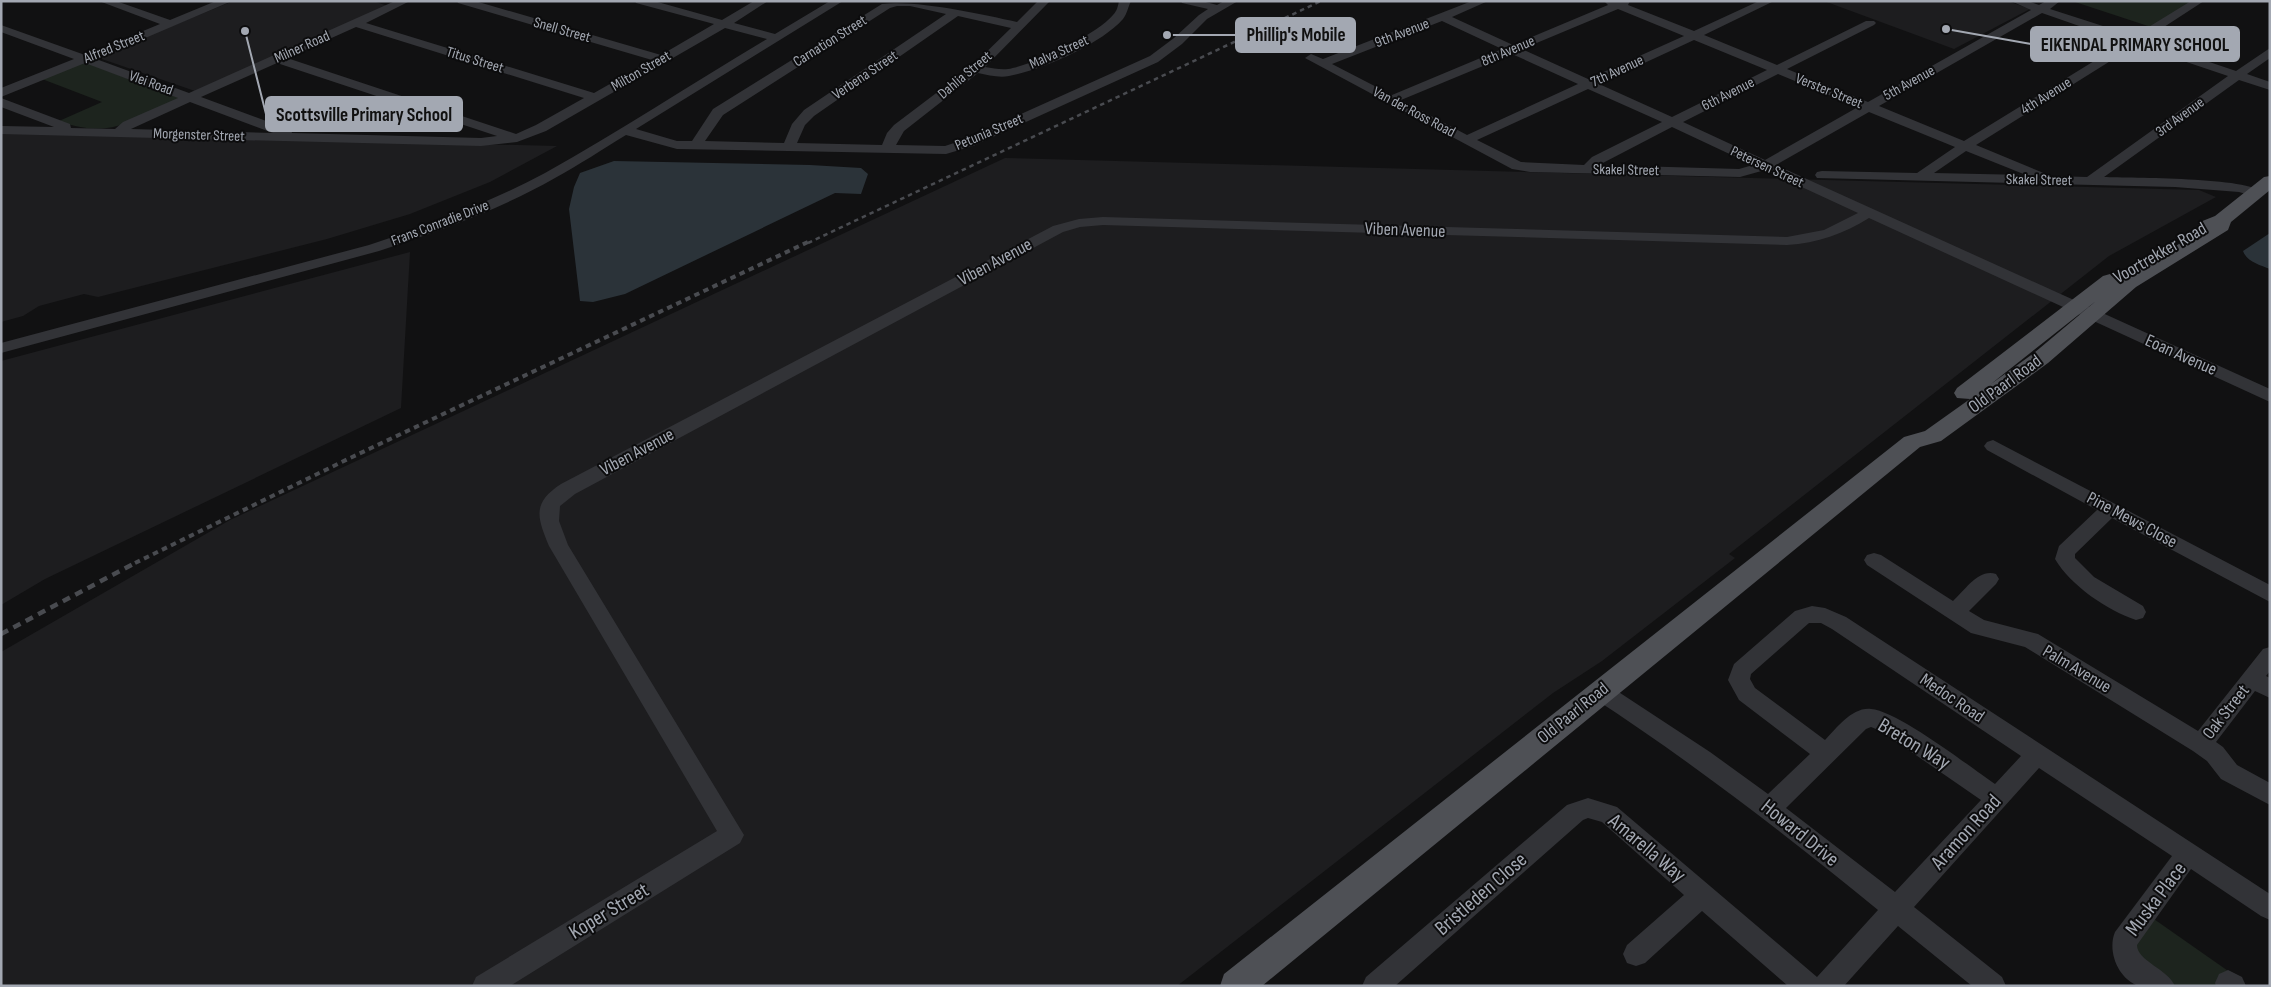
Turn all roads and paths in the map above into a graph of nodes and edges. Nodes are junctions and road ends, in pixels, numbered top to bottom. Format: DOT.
graph roads {
  1 [pos="104,1"];
  2 [pos="227,1"];
  3 [pos="405,1"];
  4 [pos="462,1"];
  5 [pos="640,1"];
  6 [pos="763,1"];
  7 [pos="838,1"];
  8 [pos="964,1"];
  9 [pos="1045,1"];
  10 [pos="1124,1"];
  11 [pos="1186,1"];
  12 [pos="1233,1"];
  13 [pos="1483,1"];
  14 [pos="1769,1"];
  15 [pos="2016,1"];
  16 [pos="2054,1"];
  17 [pos="2199,1"];
  18 [pos="1617,2"];
  19 [pos="1217,8"];
  20 [pos="2040,9"];
  21 [pos="952,13"];
  22 [pos="1442,17"];
  23 [pos="355,23"];
  24 [pos="1870,23"];
  25 [pos="171,24"];
  26 [pos="724,24"];
  27 [pos="1020,26"];
  28 [pos="1,28"];
  29 [pos="1694,36"];
  30 [pos="777,38"];
  31 [pos="2135,41"];
  32 [pos="1512,49"];
  33 [pos="2270,52"];
  34 [pos="85,59"];
  35 [pos="276,59"];
  36 [pos="663,59"];
  37 [pos="1316,61"];
  38 [pos="976,69"];
  39 [pos="1777,70"];
  40 [pos="2238,75"];
  41 [pos="1587,85"];
  42 [pos="2270,86"];
  43 [pos="1,93"];
  44 [pos="191,97"];
  45 [pos="595,97"];
  46 [pos="1391,100"];
  47 [pos="1,102"];
  48 [pos="1866,106"];
  49 [pos="1671,123"];
  50 [pos="1,130"];
  51 [pos="625,130"];
  52 [pos="65,132"];
  53 [pos="118,133"];
  54 [pos="301,138"];
  55 [pos="517,138"];
  56 [pos="1466,140"];
  57 [pos="696,145"];
  58 [pos="1965,146"];
  59 [pos="788,148"];
  60 [pos="887,150"];
  61 [pos="1517,166"];
  62 [pos="1764,166"];
  63 [pos="1588,169"];
  64 [pos="1822,175"];
  65 [pos="1920,177"];
  66 [pos="2049,180"];
  67 [pos="2090,181"];
  68 [pos="2270,181"];
  69 [pos="2256,192"];
  70 [pos="1868,213"];
  71 [pos="2084,311"];
  72 [pos="1,348"];
  73 [pos="2270,396"];
  74 [pos="1993,446"];
  75 [pos="2110,508"];
  76 [pos="1874,560"];
  77 [pos="1989,579"];
  78 [pos="2270,594"];
  79 [pos="1955,612"];
  80 [pos="2136,612"];
  81 [pos="2270,655"];
  82 [pos="2261,684"];
  83 [pos="1600,691"];
  84 [pos="2201,744"];
  85 [pos="1826,753"];
  86 [pos="2036,754"];
  87 [pos="2270,796"];
  88 [pos="1997,798"];
  89 [pos="1588,808"];
  90 [pos="1770,808"];
  91 [pos="732,835"];
  92 [pos="2188,854"];
  93 [pos="1702,894"];
  94 [pos="2270,908"];
  95 [pos="1895,910"];
  96 [pos="1636,954"];
  97 [pos="485,986"];
  98 [pos="1236,986"];
  99 [pos="1375,986"];
  100 [pos="1808,986"];
  101 [pos="1826,986"];
  102 [pos="1994,986"];
  103 [pos="2162,986"];
  1 -- 25 [label="street"];
  2 -- 25 [label="street, Alfred Street"];
  3 -- 23 [label="street, Milner Road"];
  4 -- 36 [label="street, Snell Street"];
  5 -- 26 [label="street"];
  6 -- 26 [label="street, Milton Street"];
  7 -- 30 [label="street, Frans Conradie Drive"];
  8 -- 21 [label="street"];
  9 -- 27 [label="street, Dahlia Street"];
  10 -- 38 [label="street, Malva Street"];
  11 -- 19 [label="street"];
  12 -- 19 [label="street, Petunia Street"];
  13 -- 22 [label="street, 9th Avenue"];
  14 -- 29 [label="street, 7th Avenue"];
  15 -- 20 [label="street"];
  16 -- 20 [label="street, 5th Avenue"];
  17 -- 31 [label="street, 4th Avenue"];
  18 -- 29 [label="street, Verster Street"];
  18 -- 32 [label="street, 8th Avenue"];
  19 -- 60 [label="street, Petunia Street"];
  20 -- 31 [label="street"];
  20 -- 48 [label="street, 5th Avenue"];
  21 -- 27 [label="street, Carnation Street"];
  21 -- 57 [label="street, Carnation Street"];
  21 -- 59 [label="street, Verbena Street"];
  22 -- 32 [label="street, Petersen Street"];
  22 -- 37 [label="street, 9th Avenue"];
  23 -- 35 [label="street, Milner Road"];
  23 -- 45 [label="street, Titus Street"];
  24 -- 39 [label="street, 6th Avenue"];
  25 -- 34 [label="street, Alfred Street"];
  26 -- 30 [label="street"];
  26 -- 36 [label="street, Milton Street"];
  27 -- 38 [label="street, Dahlia Street"];
  28 -- 34 [label="street, Vlei Road"];
  29 -- 39 [label="street, Verster Street"];
  29 -- 41 [label="street, 7th Avenue"];
  30 -- 51 [label="street, Frans Conradie Drive"];
  31 -- 40 [label="street"];
  31 -- 58 [label="street, 4th Avenue"];
  32 -- 41 [label="street, Petersen Street"];
  32 -- 46 [label="street, 8th Avenue"];
  33 -- 40 [label="street, 3rd Avenue"];
  34 -- 43 [label="street, Alfred Street"];
  34 -- 44 [label="street, Vlei Road"];
  35 -- 44 [label="street, Milner Road"];
  35 -- 55 [label="street"];
  36 -- 45 [label="street, Milton Street"];
  37 -- 46 [label="street, Van der Ross Road"];
  38 -- 60 [label="street, Dahlia Street"];
  39 -- 48 [label="street, Verster Street"];
  39 -- 49 [label="street, 6th Avenue"];
  40 -- 42 [label="street"];
  40 -- 67 [label="street, 3rd Avenue"];
  41 -- 49 [label="street, Petersen Street"];
  41 -- 56 [label="street, 7th Avenue"];
  44 -- 53 [label="street, Milner Road"];
  44 -- 54 [label="street, Vlei Road"];
  45 -- 55 [label="street, Milton Street"];
  46 -- 56 [label="street, Van der Ross Road"];
  47 -- 52 [label="street"];
  48 -- 58 [label="street, Verster Street"];
  48 -- 62 [label="street, 5th Avenue"];
  49 -- 62 [label="street, Petersen Street"];
  49 -- 63 [label="street, 6th Avenue"];
  50 -- 52 [label="street, Morgenster Street"];
  51 -- 57 [label="street, Petunia Street"];
  51 -- 72 [label="street, Frans Conradie Drive"];
  52 -- 53 [label="street, Morgenster Street"];
  53 -- 54 [label="street, Morgenster Street"];
  54 -- 55 [label="street, Morgenster Street"];
  56 -- 61 [label="street, Van der Ross Road"];
  57 -- 59 [label="street, Petunia Street"];
  58 -- 65 [label="street, 4th Avenue"];
  58 -- 66 [label="street, Verster Street"];
  59 -- 60 [label="street, Petunia Street"];
  61 -- 63 [label="street, Skakel Street"];
  62 -- 63 [label="street, Skakel Street"];
  62 -- 70 [label="street, Petersen Street"];
  64 -- 65 [label="street, Skakel Street"];
  65 -- 66 [label="street, Skakel Street"];
  66 -- 67 [label="street, Skakel Street"];
  67 -- 69 [label="street, Skakel Street"];
  68 -- 69 [label="main road, Voortrekker Road"];
  69 -- 71 [label="main road, Voortrekker Road"];
  70 -- 71 [label="street, Petersen Street"];
  70 -- 91 [label="street, Viben Avenue"];
  71 -- 73 [label="street, Eoan Avenue"];
  71 -- 83 [label="main road, Old Paarl Road"];
  74 -- 75 [label="street, Pine Mews Close"];
  75 -- 78 [label="street, Pine Mews Close"];
  75 -- 80 [label="street"];
  76 -- 79 [label="street, Palm Avenue"];
  77 -- 79 [label="street"];
  79 -- 84 [label="street, Palm Avenue"];
  81 -- 82 [label="street"];
  82 -- 84 [label="street, Oak Street"];
  83 -- 90 [label="street, Howard Drive"];
  83 -- 98 [label="main road, Old Paarl Road"];
  84 -- 87 [label="street, Palm Avenue"];
  85 -- 86 [label="street, Medoc Road"];
  85 -- 88 [label="street, Breton Way"];
  85 -- 90 [label="street, Breton Way"];
  86 -- 88 [label="street, Aramon Road"];
  86 -- 92 [label="street, Medoc Road"];
  88 -- 95 [label="street, Aramon Road"];
  89 -- 93 [label="street, Amarella Way"];
  89 -- 99 [label="street, Bristleden Close"];
  90 -- 95 [label="street, Howard Drive"];
  91 -- 97 [label="street, Koper Street"];
  92 -- 94 [label="street, Medoc Road"];
  92 -- 103 [label="street, Muska Place"];
  93 -- 96 [label="street, Amarella Way"];
  93 -- 100 [label="street, Amarella Way"];
  95 -- 101 [label="street, Aramon Road"];
  95 -- 102 [label="street, Howard Drive"];
}
